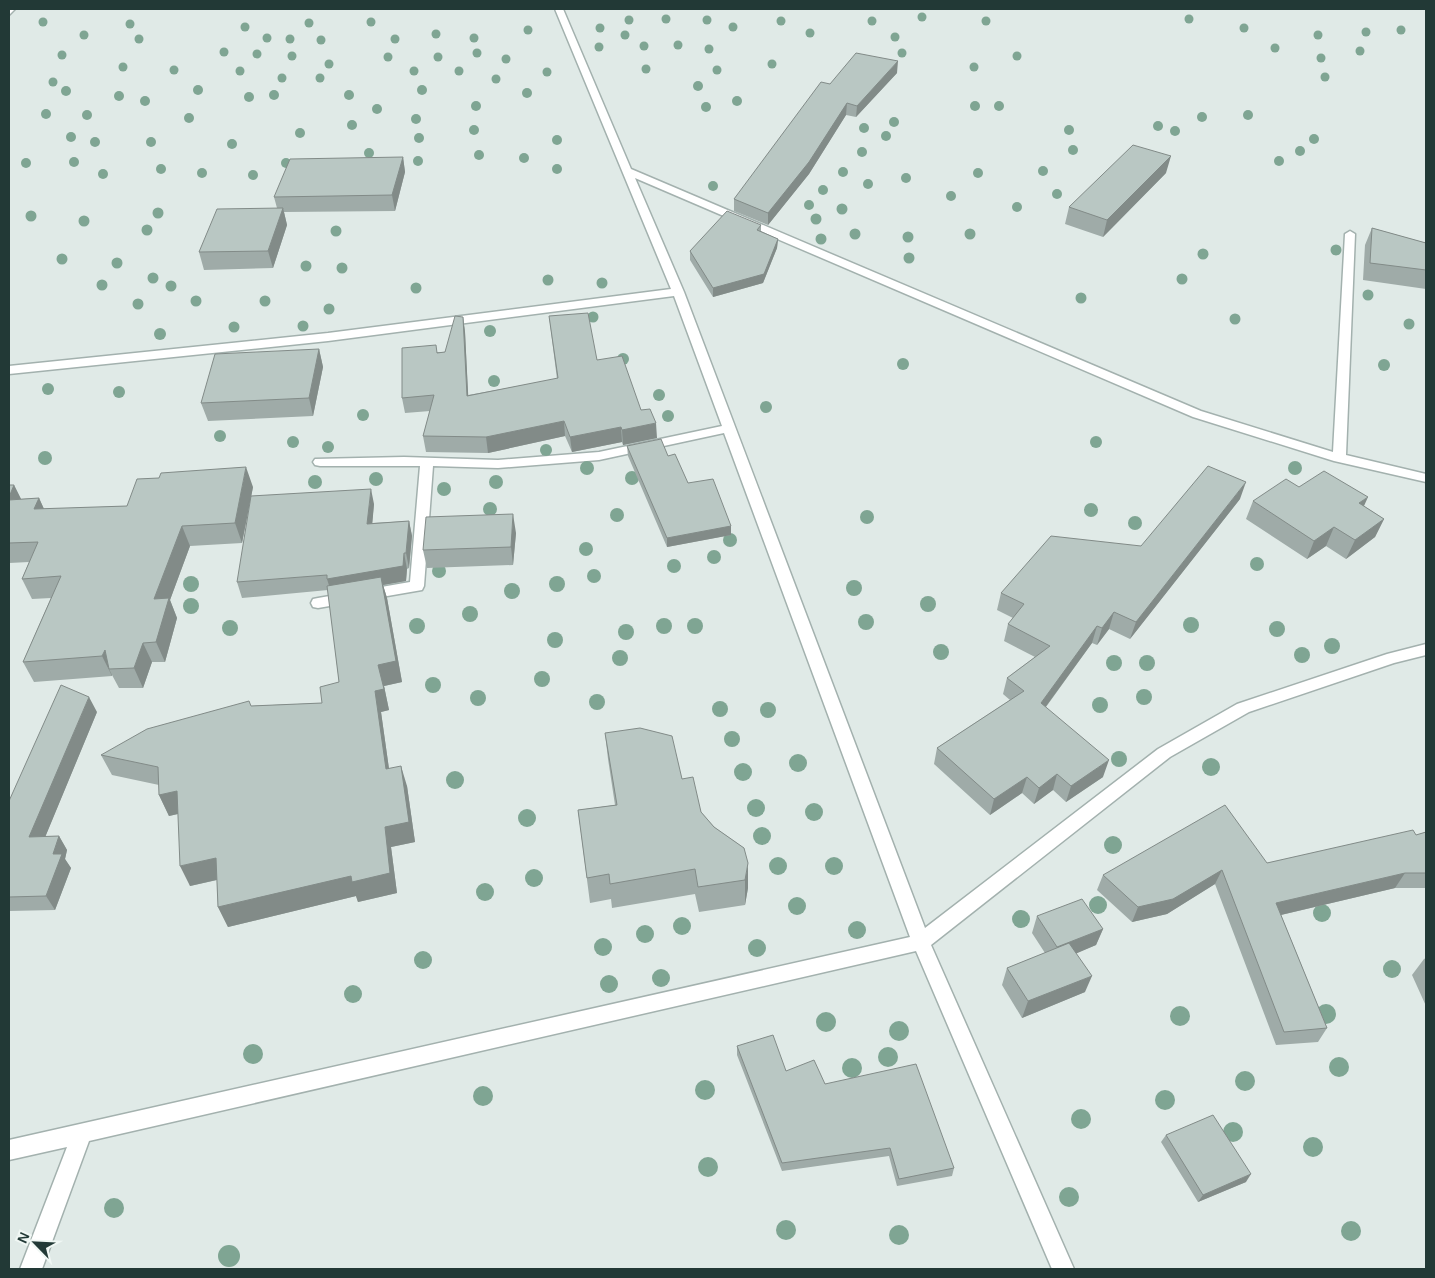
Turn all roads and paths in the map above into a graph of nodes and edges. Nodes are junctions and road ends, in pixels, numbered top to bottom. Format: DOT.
graph roads {
  1 [pos="11,9"];
  2 [pos="558,9"];
  3 [pos="9,12"];
  4 [pos="627,171"];
  5 [pos="1350,234"];
  6 [pos="678,292"];
  7 [pos="9,370"];
  8 [pos="728,428"];
  9 [pos="1339,458"];
  10 [pos="320,462"];
  11 [pos="427,462"];
  12 [pos="1426,478"];
  13 [pos="318,603"];
  14 [pos="1426,650"];
  15 [pos="921,942"];
  16 [pos="82,1134"];
  17 [pos="9,1150"];
  18 [pos="31,1269"];
  19 [pos="1063,1269"];
  1 -- 3 [label="street"];
  2 -- 4 [label="street"];
  4 -- 6 [label="street"];
  4 -- 9 [label="street"];
  5 -- 9 [label="street"];
  6 -- 7 [label="street"];
  6 -- 8 [label="street"];
  8 -- 11 [label="street"];
  8 -- 15 [label="street"];
  9 -- 12 [label="street"];
  10 -- 11 [label="street"];
  11 -- 13 [label="street"];
  14 -- 15 [label="street"];
  15 -- 16 [label="street"];
  15 -- 19 [label="street"];
  16 -- 17 [label="street"];
  16 -- 18 [label="street"];
}
